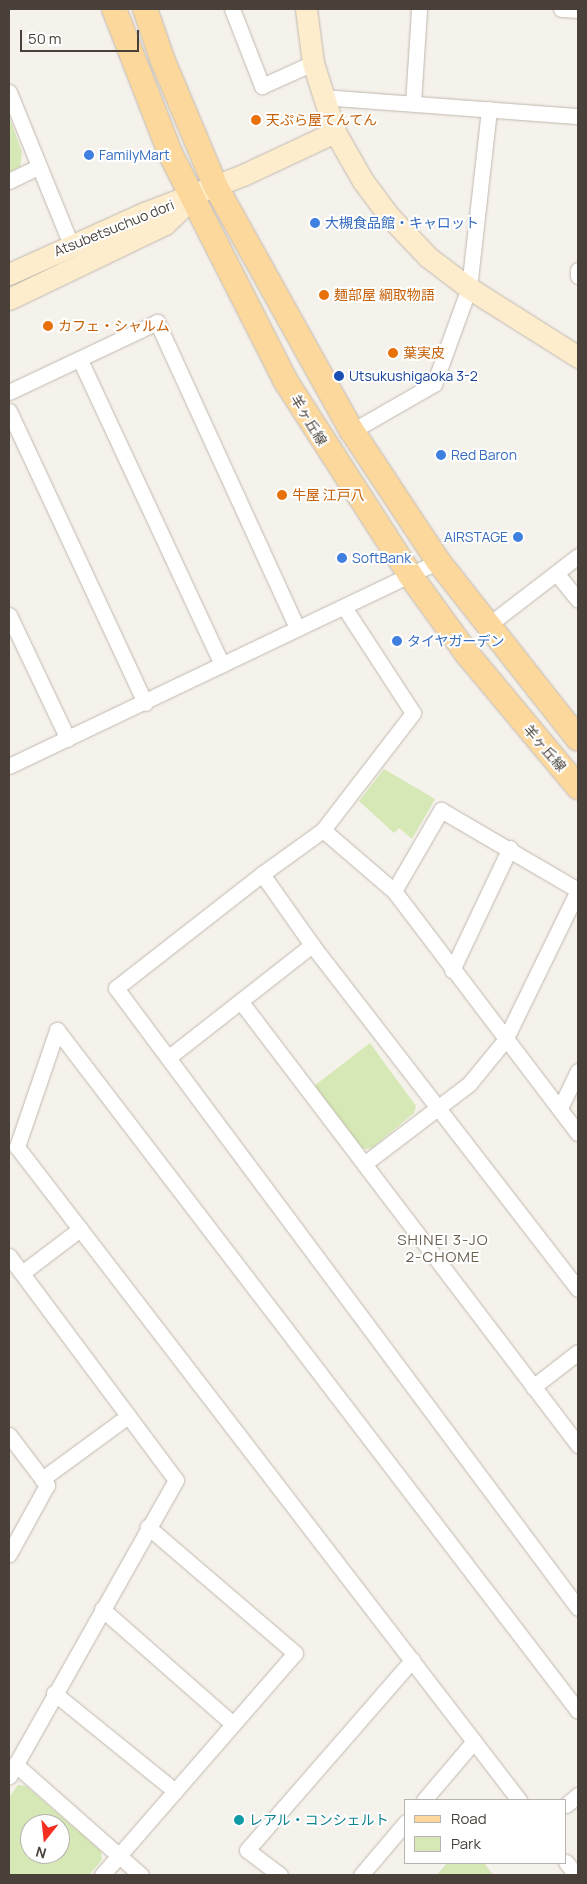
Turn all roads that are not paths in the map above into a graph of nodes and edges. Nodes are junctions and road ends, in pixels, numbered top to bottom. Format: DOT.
graph roads {
  1 [pos="114,9"];
  2 [pos="145,9"];
  3 [pos="232,9"];
  4 [pos="306,9"];
  5 [pos="419,9"];
  6 [pos="562,9"];
  7 [pos="578,10"];
  8 [pos="313,63"];
  9 [pos="9,92"];
  10 [pos="323,96"];
  11 [pos="413,103"];
  12 [pos="488,109"];
  13 [pos="578,116"];
  14 [pos="335,132"];
  15 [pos="38,167"];
  16 [pos="9,181"];
  17 [pos="216,186"];
  18 [pos="192,198"];
  19 [pos="71,245"];
  20 [pos="578,270"];
  21 [pos="9,274"];
  22 [pos="578,276"];
  23 [pos="470,288"];
  24 [pos="9,299"];
  25 [pos="578,357"];
  26 [pos="80,360"];
  27 [pos="9,392"];
  28 [pos="9,411"];
  29 [pos="352,431"];
  30 [pos="578,556"];
  31 [pos="438,561"];
  32 [pos="557,574"];
  33 [pos="410,575"];
  34 [pos="578,600"];
  35 [pos="344,607"];
  36 [pos="9,615"];
  37 [pos="487,626"];
  38 [pos="297,628"];
  39 [pos="222,665"];
  40 [pos="145,703"];
  41 [pos="68,738"];
  42 [pos="578,739"];
  43 [pos="9,766"];
  44 [pos="578,786"];
  45 [pos="322,830"];
  46 [pos="510,848"];
  47 [pos="262,874"];
  48 [pos="578,890"];
  49 [pos="394,891"];
  50 [pos="312,945"];
  51 [pos="452,970"];
  52 [pos="241,1002"];
  53 [pos="505,1040"];
  54 [pos="169,1057"];
  55 [pos="578,1070"];
  56 [pos="438,1107"];
  57 [pos="560,1108"];
  58 [pos="578,1133"];
  59 [pos="364,1164"];
  60 [pos="80,1229"];
  61 [pos="9,1256"];
  62 [pos="22,1273"];
  63 [pos="578,1289"];
  64 [pos="578,1352"];
  65 [pos="533,1387"];
  66 [pos="128,1416"];
  67 [pos="9,1435"];
  68 [pos="578,1445"];
  69 [pos="42,1479"];
  70 [pos="148,1527"];
  71 [pos="9,1554"];
  72 [pos="578,1608"];
  73 [pos="102,1609"];
  74 [pos="412,1660"];
  75 [pos="54,1693"];
  76 [pos="578,1711"];
  77 [pos="234,1724"];
  78 [pos="474,1741"];
  79 [pos="12,1770"];
  80 [pos="175,1791"];
  81 [pos="578,1795"];
  82 [pos="425,1799"];
  83 [pos="518,1799"];
  84 [pos="567,1804"];
  85 [pos="404,1824"];
  86 [pos="117,1857"];
  87 [pos="567,1863"];
  88 [pos="102,1875"];
  89 [pos="141,1875"];
  90 [pos="280,1875"];
  91 [pos="361,1875"];
  92 [pos="576,1875"];
  1 -- 18 [label="main road, 羊ヶ丘線"];
  2 -- 17 [label="main road"];
  3 -- 8 [label="street"];
  4 -- 8 [label="street"];
  5 -- 11 [label="street"];
  6 -- 7 [label="street"];
  8 -- 10 [label="street"];
  9 -- 15 [label="street"];
  10 -- 11 [label="street"];
  10 -- 14 [label="street"];
  11 -- 12 [label="street"];
  12 -- 13 [label="street"];
  12 -- 23 [label="street"];
  14 -- 17 [label="street"];
  14 -- 23 [label="street"];
  15 -- 16 [label="street"];
  15 -- 19 [label="street"];
  17 -- 18 [label="street"];
  17 -- 29 [label="main road"];
  18 -- 19 [label="street, Atsubetsuchuo dori"];
  18 -- 24 [label="street, Atsubetsuchuo dori"];
  18 -- 33 [label="main road, 羊ヶ丘線"];
  19 -- 21 [label="street, Atsubetsuchuo dori"];
  20 -- 22 [label="street"];
  23 -- 25 [label="street"];
  23 -- 29 [label="street"];
  26 -- 27 [label="street"];
  26 -- 38 [label="street"];
  26 -- 39 [label="street"];
  28 -- 40 [label="street"];
  29 -- 31 [label="main road"];
  30 -- 32 [label="street"];
  31 -- 33 [label="street"];
  31 -- 37 [label="main road"];
  32 -- 34 [label="street"];
  32 -- 37 [label="street"];
  33 -- 35 [label="street"];
  33 -- 44 [label="main road, 羊ヶ丘線"];
  35 -- 38 [label="street"];
  35 -- 45 [label="street"];
  36 -- 41 [label="street"];
  37 -- 42 [label="main road"];
  38 -- 39 [label="street"];
  39 -- 40 [label="street"];
  40 -- 41 [label="street"];
  41 -- 43 [label="street"];
  45 -- 47 [label="street"];
  45 -- 49 [label="street"];
  46 -- 48 [label="street"];
  46 -- 49 [label="street"];
  46 -- 51 [label="street"];
  47 -- 50 [label="street"];
  47 -- 54 [label="street"];
  48 -- 53 [label="street"];
  49 -- 51 [label="street"];
  50 -- 52 [label="street"];
  50 -- 56 [label="street"];
  51 -- 53 [label="street"];
  52 -- 54 [label="street"];
  52 -- 59 [label="street"];
  53 -- 56 [label="street"];
  53 -- 57 [label="street"];
  54 -- 72 [label="street"];
  55 -- 57 [label="street"];
  56 -- 59 [label="street"];
  56 -- 63 [label="street"];
  57 -- 58 [label="street"];
  59 -- 65 [label="street"];
  60 -- 62 [label="street"];
  60 -- 74 [label="street"];
  60 -- 76 [label="street"];
  61 -- 62 [label="street"];
  62 -- 66 [label="street"];
  64 -- 65 [label="street"];
  65 -- 68 [label="street"];
  66 -- 69 [label="street"];
  66 -- 70 [label="street"];
  67 -- 69 [label="street"];
  69 -- 71 [label="street"];
  70 -- 73 [label="street"];
  70 -- 77 [label="street"];
  73 -- 75 [label="street"];
  73 -- 77 [label="street"];
  74 -- 78 [label="street"];
  74 -- 90 [label="street"];
  75 -- 79 [label="street"];
  75 -- 80 [label="street"];
  77 -- 80 [label="street"];
  78 -- 82 [label="street"];
  78 -- 83 [label="street"];
  79 -- 86 [label="street"];
  80 -- 86 [label="street"];
  81 -- 84 [label="street"];
  85 -- 91 [label="street"];
  86 -- 88 [label="street"];
  86 -- 89 [label="street"];
  87 -- 92 [label="street"];
}
